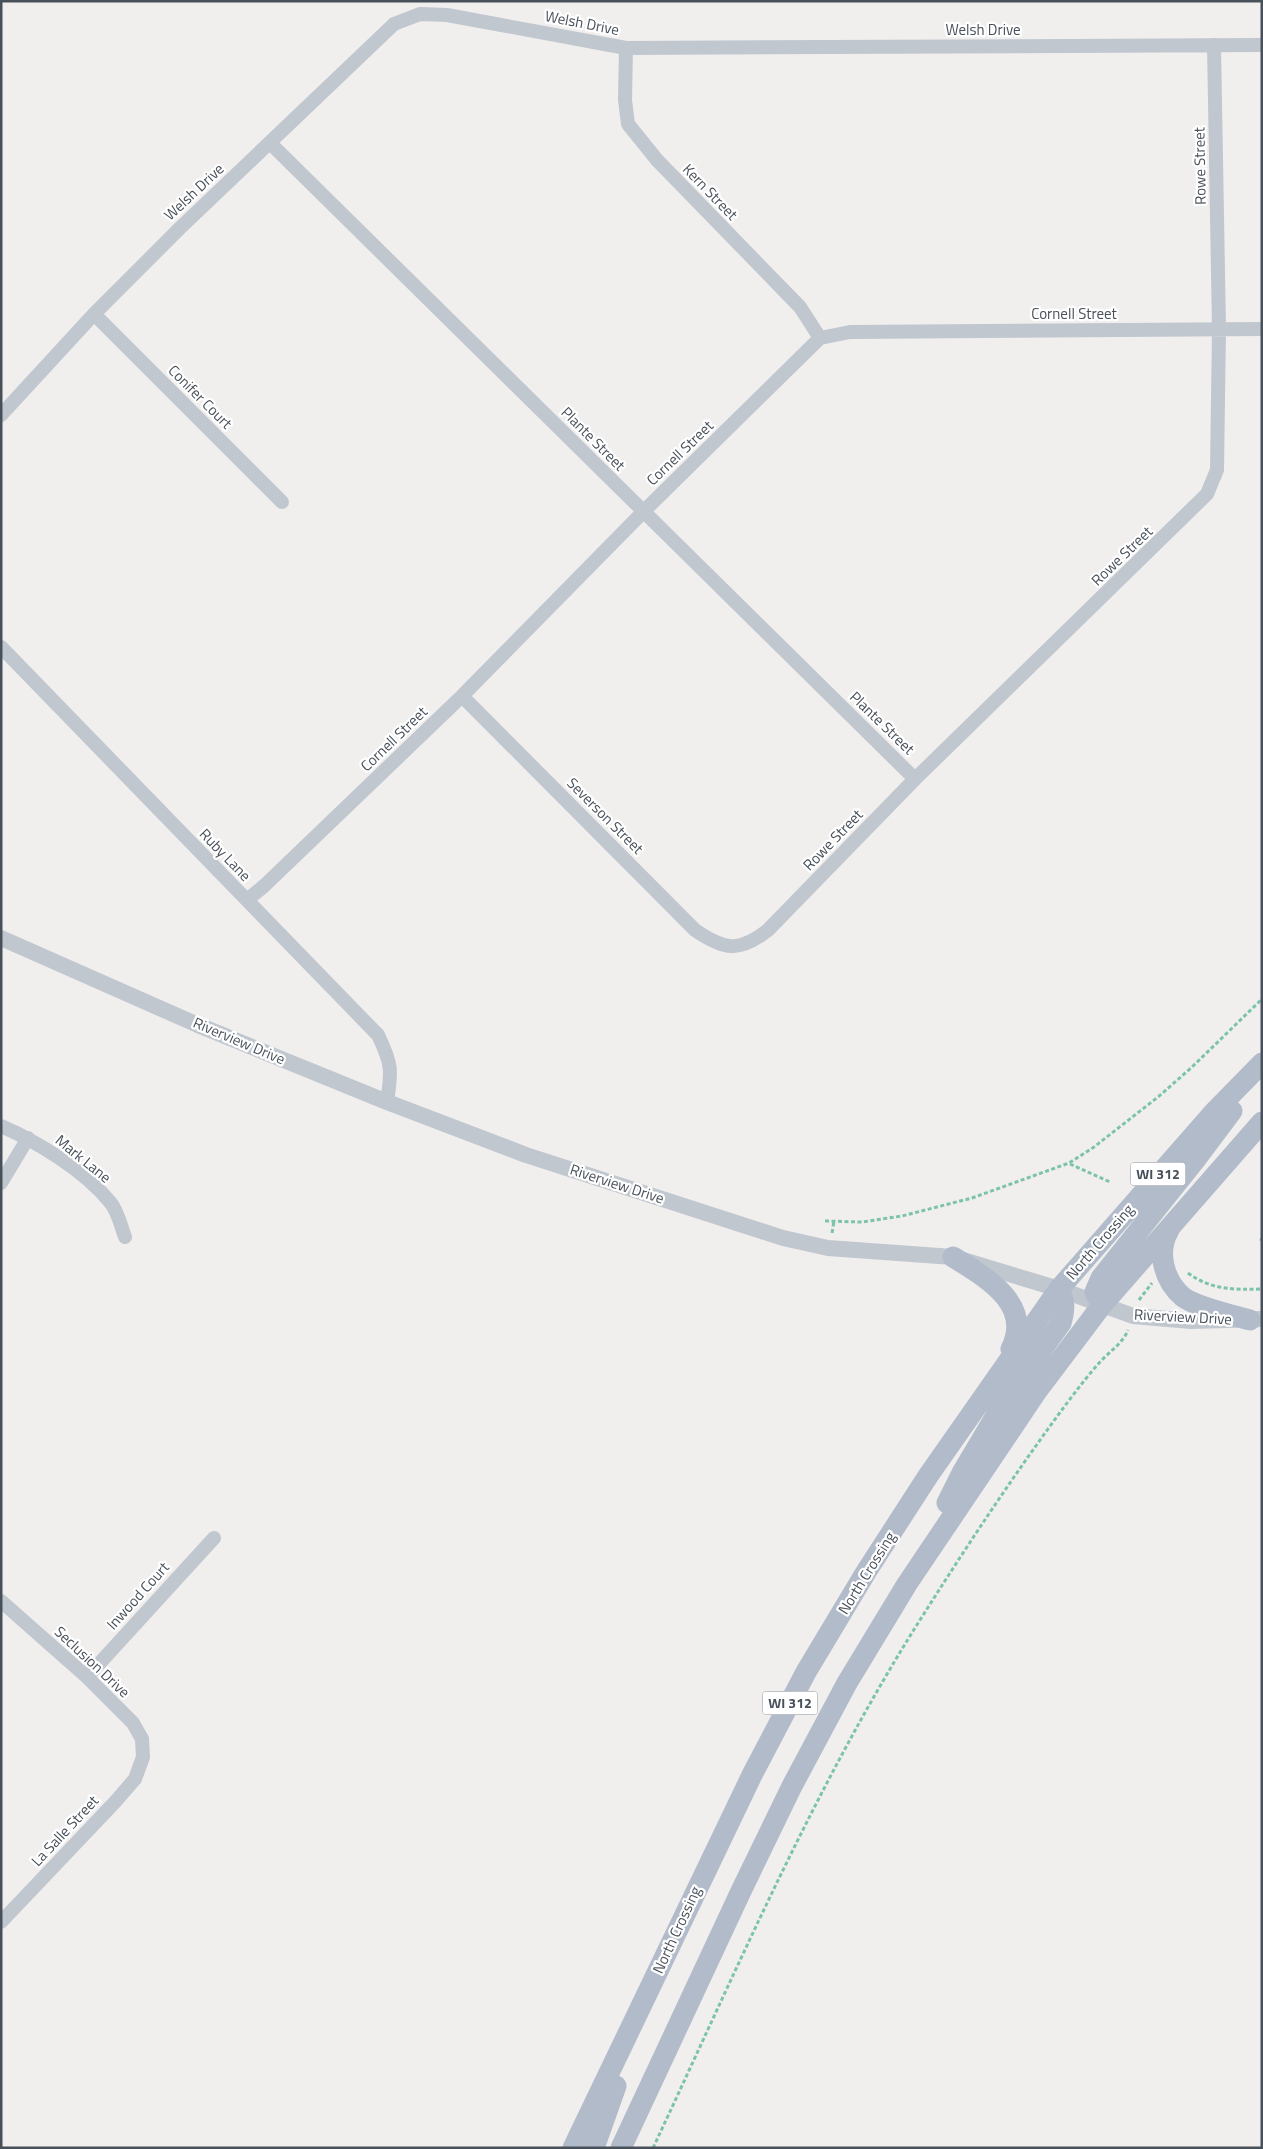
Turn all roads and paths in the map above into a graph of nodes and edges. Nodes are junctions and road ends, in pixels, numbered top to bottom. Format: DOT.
graph roads {
  1 [pos="1214,45"];
  2 [pos="1262,45"];
  3 [pos="626,48"];
  4 [pos="270,143"];
  5 [pos="94,314"];
  6 [pos="1219,329"];
  7 [pos="1262,329"];
  8 [pos="820,338"];
  9 [pos="1,415"];
  10 [pos="282,502"];
  11 [pos="643,512"];
  12 [pos="1,647"];
  13 [pos="462,696"];
  14 [pos="915,779"];
  15 [pos="247,900"];
  16 [pos="1,938"];
  17 [pos="732,948"];
  18 [pos="1262,999"];
  19 [pos="1262,1063"];
  20 [pos="1262,1072"];
  21 [pos="387,1102"];
  22 [pos="1262,1122"];
  23 [pos="1,1126"];
  24 [pos="28,1138"];
  25 [pos="1069,1163"];
  26 [pos="1110,1182"];
  27 [pos="1,1183"];
  28 [pos="1174,1220"];
  29 [pos="824,1221"];
  30 [pos="126,1238"];
  31 [pos="954,1257"];
  32 [pos="1166,1273"];
  33 [pos="1059,1289"];
  34 [pos="1262,1290"];
  35 [pos="1102,1305"];
  36 [pos="1133,1316"];
  37 [pos="1256,1320"];
  38 [pos="998,1375"];
  39 [pos="214,1538"];
  40 [pos="908,1584"];
  41 [pos="1,1601"];
  42 [pos="87,1677"];
  43 [pos="143,1756"];
  44 [pos="1,1922"];
  45 [pos="651,1984"];
  46 [pos="574,2148"];
  47 [pos="594,2148"];
  48 [pos="621,2148"];
  49 [pos="653,2148"];
  1 -- 2 [label="street, Welsh Drive"];
  1 -- 3 [label="street, Welsh Drive"];
  1 -- 6 [label="street, Rowe Street"];
  3 -- 4 [label="street, Welsh Drive"];
  3 -- 8 [label="street, Kern Street"];
  4 -- 5 [label="street, Welsh Drive"];
  4 -- 11 [label="street, Plante Street"];
  5 -- 9 [label="street, Welsh Drive"];
  5 -- 10 [label="street, Conifer Court"];
  6 -- 7 [label="street, Cornell Street"];
  6 -- 8 [label="street, Cornell Street"];
  6 -- 14 [label="street, Rowe Street"];
  8 -- 11 [label="street, Cornell Street"];
  11 -- 13 [label="street, Cornell Street"];
  11 -- 14 [label="street, Plante Street"];
  12 -- 15 [label="street, Ruby Lane"];
  13 -- 15 [label="street, Cornell Street"];
  13 -- 17 [label="street, Severson Street"];
  14 -- 17 [label="street, Rowe Street"];
  15 -- 21 [label="street, Ruby Lane"];
  16 -- 21 [label="street, Riverview Drive"];
  18 -- 25 [label="path"];
  19 -- 33 [label="main road, North Crossing / WI 312"];
  20 -- 35 [label="main road"];
  21 -- 31 [label="street, Riverview Drive"];
  22 -- 28 [label="main road, WI 312"];
  23 -- 24 [label="street, Mark Lane"];
  24 -- 27 [label="street"];
  24 -- 30 [label="street, Mark Lane"];
  25 -- 26 [label="path"];
  25 -- 29 [label="path"];
  28 -- 32 [label="main road"];
  28 -- 35 [label="main road, WI 312"];
  31 -- 33 [label="street, Riverview Drive"];
  31 -- 38 [label="main road"];
  32 -- 34 [label="path"];
  32 -- 36 [label="path"];
  32 -- 37 [label="main road"];
  33 -- 35 [label="street, Riverview Drive"];
  33 -- 38 [label="main road, North Crossing / WI 312"];
  33 -- 40 [label="main road"];
  35 -- 36 [label="street, Riverview Drive"];
  35 -- 40 [label="main road, WI 312"];
  36 -- 37 [label="street, Riverview Drive"];
  36 -- 49 [label="path"];
  38 -- 45 [label="main road, North Crossing / WI 312"];
  39 -- 42 [label="street, Inwood Court"];
  40 -- 48 [label="main road, WI 312"];
  41 -- 42 [label="street, Seclusion Drive"];
  42 -- 43 [label="street, Seclusion Drive"];
  43 -- 44 [label="street, La Salle Street"];
  45 -- 46 [label="main road, North Crossing / WI 312"];
  45 -- 47 [label="main road"];
}
